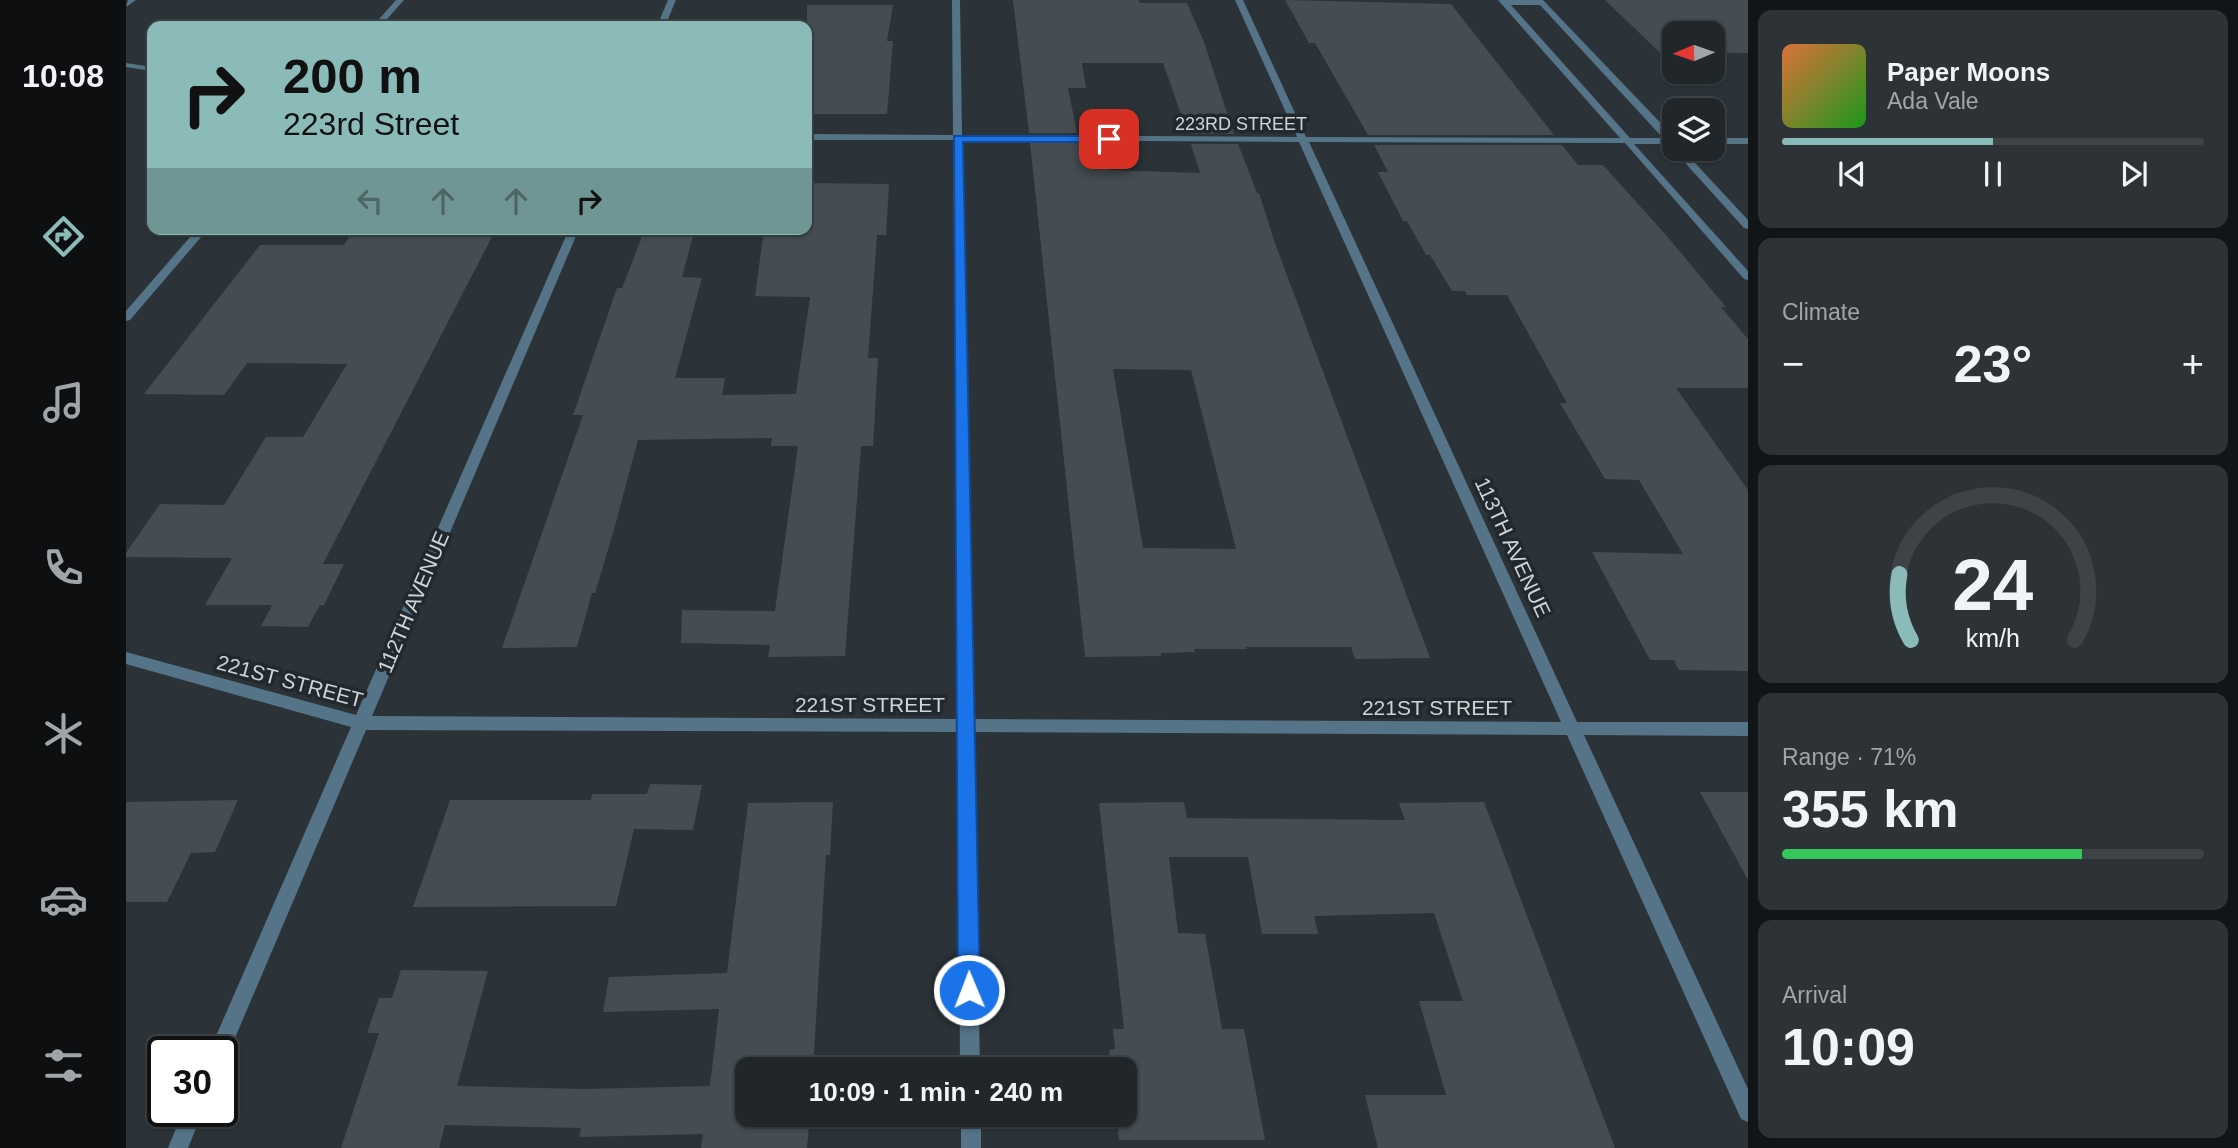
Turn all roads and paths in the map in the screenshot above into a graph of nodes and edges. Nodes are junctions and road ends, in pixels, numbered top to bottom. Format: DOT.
graph roads {
  1 [pos="132,0"];
  2 [pos="400,0"];
  3 [pos="672,0"];
  4 [pos="956,0"];
  5 [pos="1239,0"];
  6 [pos="1503,1"];
  7 [pos="1541,1"];
  8 [pos="126,5"];
  9 [pos="381,21"];
  10 [pos="663,21"];
  11 [pos="126,65"];
  12 [pos="147,68"];
  13 [pos="1662,131"];
  14 [pos="812,137"];
  15 [pos="958,139"];
  16 [pos="1303,139"];
  17 [pos="1628,141"];
  18 [pos="1725,141"];
  19 [pos="1748,141"];
  20 [pos="1662,143"];
  21 [pos="1689,161"];
  22 [pos="1748,226"];
  23 [pos="198,235"];
  24 [pos="570,235"];
  25 [pos="1748,277"];
  26 [pos="126,318"];
  27 [pos="126,658"];
  28 [pos="360,723"];
  29 [pos="965,725"];
  30 [pos="1573,729"];
  31 [pos="1748,729"];
  32 [pos="226,1036"];
  33 [pos="970,1057"];
  34 [pos="1748,1112"];
  35 [pos="187,1127"];
  36 [pos="971,1127"];
  37 [pos="178,1148"];
  38 [pos="971,1148"];
  1 -- 8 [label="street"];
  2 -- 9 [label="street"];
  3 -- 10 [label="street"];
  4 -- 15 [label="street"];
  5 -- 16 [label="street, 113TH AVENUE"];
  6 -- 7 [label="street"];
  6 -- 17 [label="street"];
  7 -- 13 [label="street"];
  11 -- 12 [label="street"];
  14 -- 15 [label="street, 223RD STREET"];
  15 -- 16 [label="street, 223RD STREET"];
  15 -- 29 [label="street"];
  16 -- 17 [label="street, 223RD STREET"];
  16 -- 30 [label="street, 113TH AVENUE"];
  17 -- 20 [label="street, 223RD STREET"];
  17 -- 25 [label="street"];
  18 -- 19 [label="street"];
  21 -- 22 [label="street"];
  23 -- 26 [label="street"];
  24 -- 28 [label="street, 112TH AVENUE"];
  27 -- 28 [label="street, 221ST STREET"];
  28 -- 29 [label="street, 221ST STREET"];
  28 -- 32 [label="street, 112TH AVENUE"];
  29 -- 30 [label="street, 221ST STREET"];
  29 -- 33 [label="street"];
  30 -- 31 [label="street, 221ST STREET"];
  30 -- 34 [label="street, 113TH AVENUE"];
  35 -- 37 [label="street"];
  36 -- 38 [label="street"];
}
